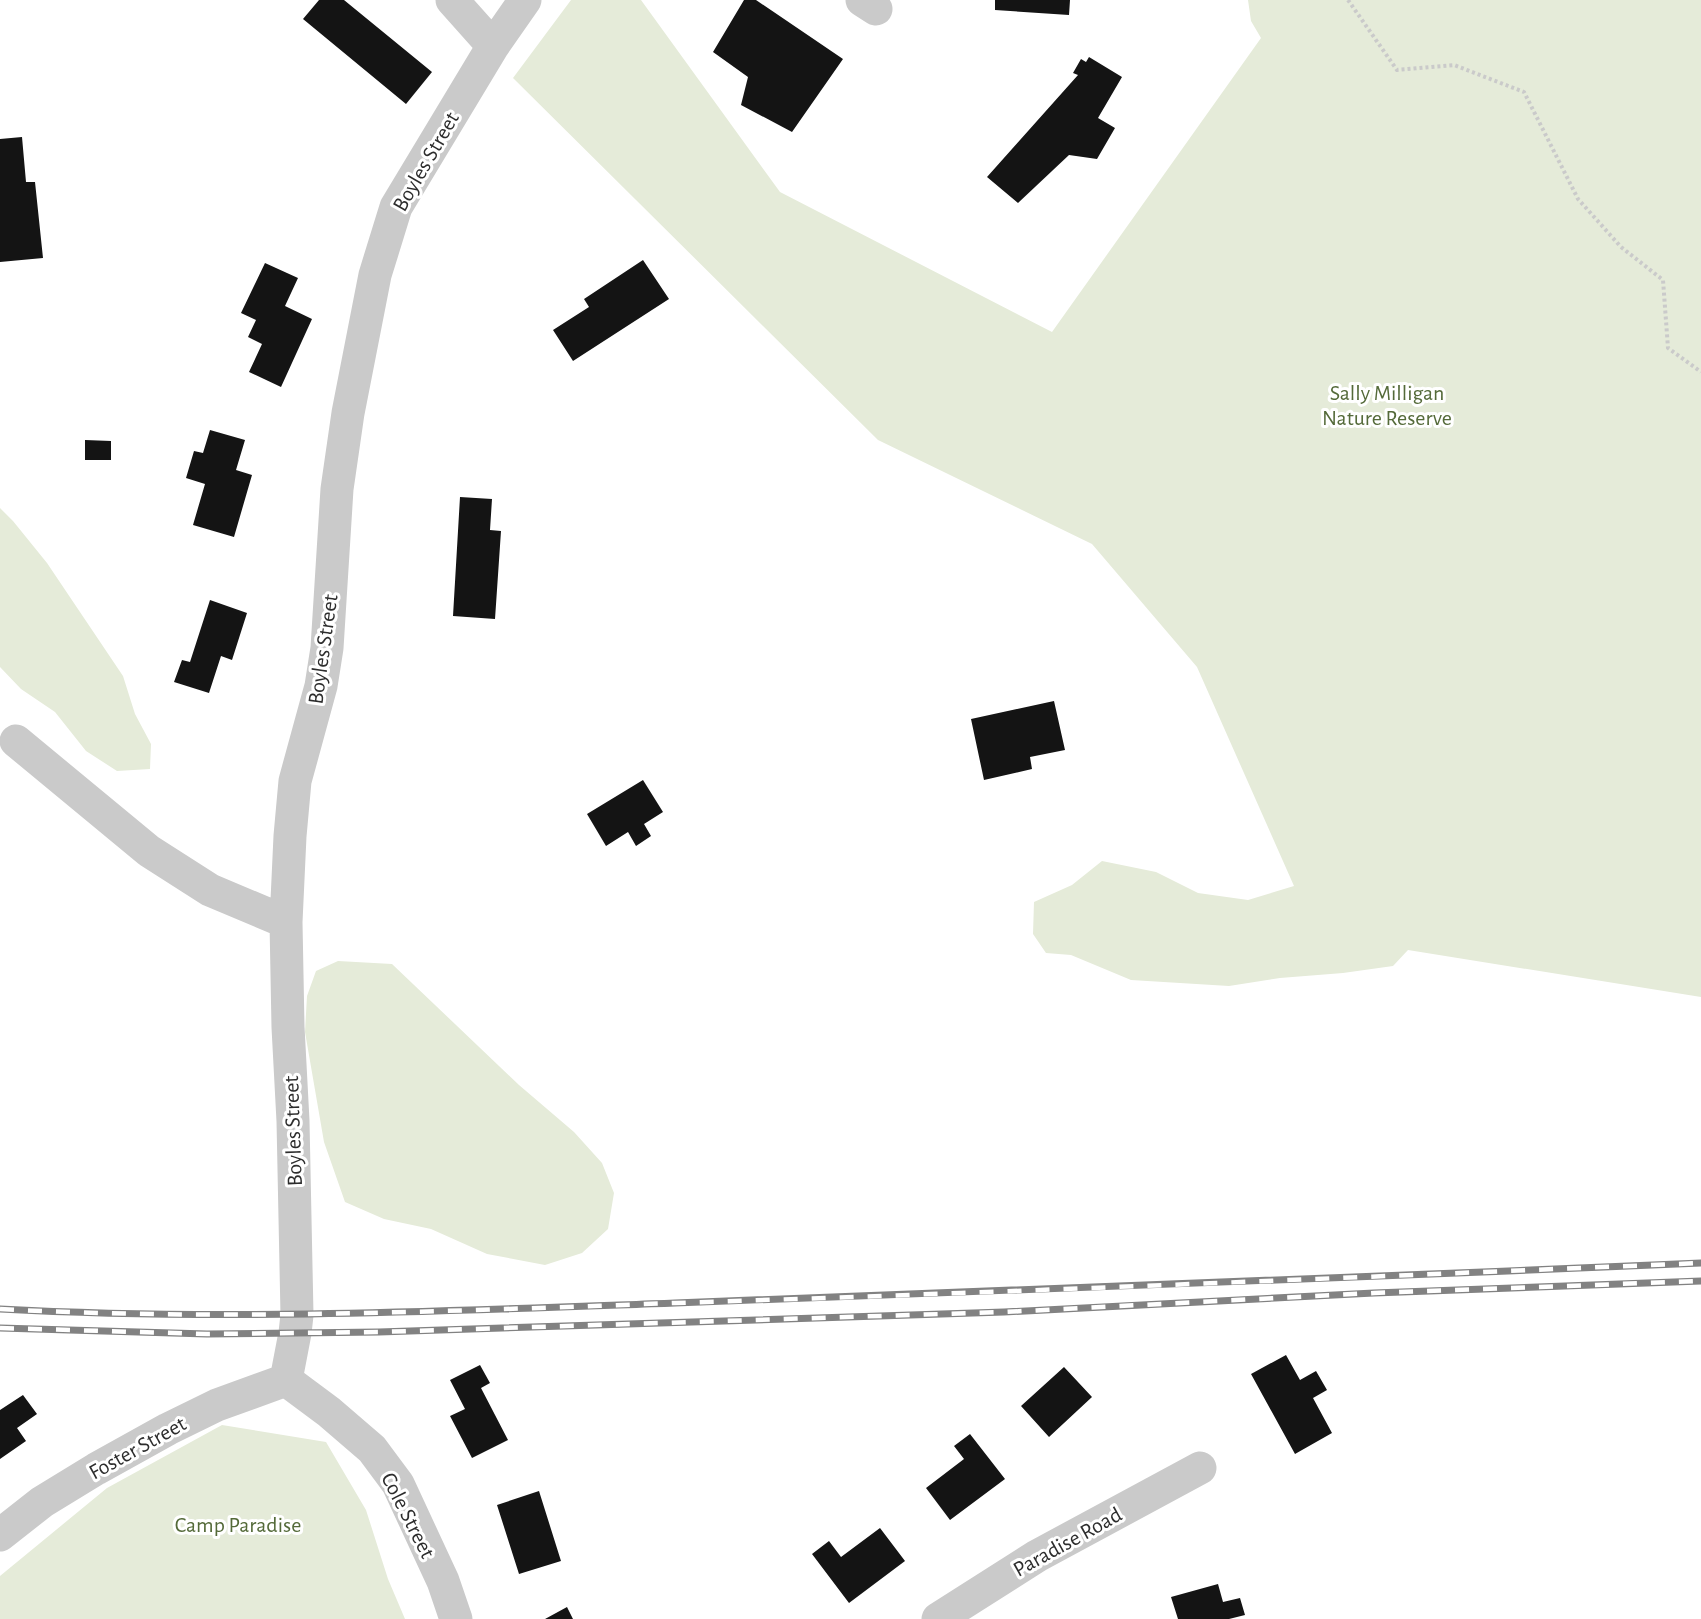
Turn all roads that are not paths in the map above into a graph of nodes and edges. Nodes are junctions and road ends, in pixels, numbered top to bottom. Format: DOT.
graph roads {
  1 [pos="452,0"];
  2 [pos="525,0"];
  3 [pos="493,46"];
  4 [pos="5,736"];
  5 [pos="286,922"];
  6 [pos="286,1380"];
  7 [pos="1200,1468"];
  8 [pos="0,1535"];
  9 [pos="456,1619"];
  10 [pos="938,1619"];
  1 -- 3 [label="street"];
  2 -- 3 [label="street, Boyles Street"];
  3 -- 5 [label="street, Boyles Street"];
  4 -- 5 [label="street"];
  5 -- 6 [label="street, Boyles Street"];
  6 -- 8 [label="street, Foster Street"];
  6 -- 9 [label="street, Cole Street"];
  7 -- 10 [label="street, Paradise Road"];
}
